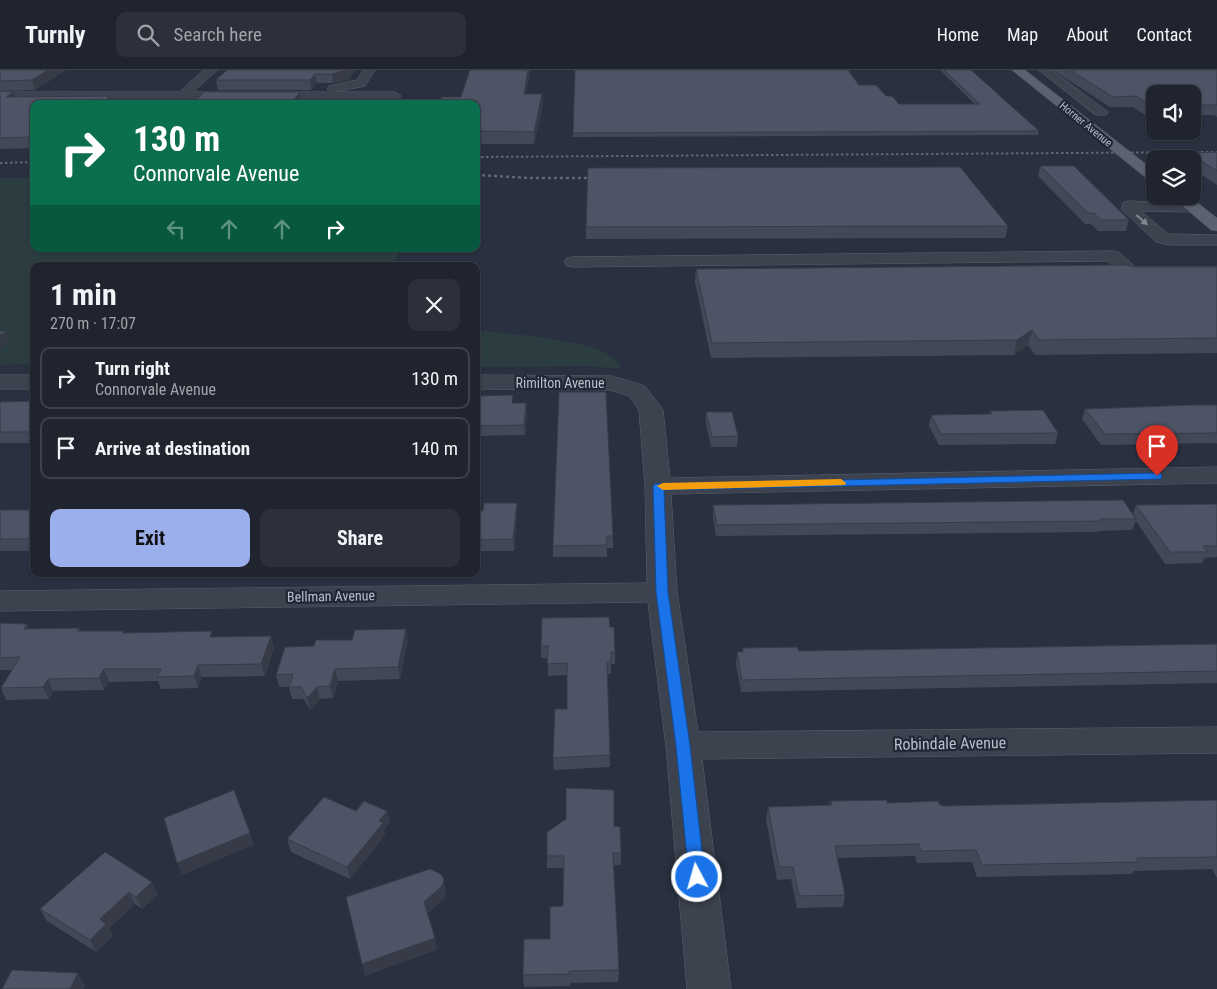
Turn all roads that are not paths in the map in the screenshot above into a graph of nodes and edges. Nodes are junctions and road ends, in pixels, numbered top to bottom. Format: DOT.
graph roads {
  1 [pos="211,70"];
  2 [pos="369,70"];
  3 [pos="1018,70"];
  4 [pos="1045,70"];
  5 [pos="1040,87"];
  6 [pos="1068,87"];
  7 [pos="186,93"];
  8 [pos="0,96"];
  9 [pos="395,96"];
  10 [pos="1072,112"];
  11 [pos="1146,171"];
  12 [pos="1190,205"];
  13 [pos="1193,207"];
  14 [pos="1216,224"];
  15 [pos="1217,240"];
  16 [pos="1217,255"];
  17 [pos="1113,256"];
  18 [pos="572,262"];
  19 [pos="1217,273"];
  20 [pos="0,382"];
  21 [pos="30,382"];
  22 [pos="480,382"];
  23 [pos="1217,475"];
  24 [pos="658,486"];
  25 [pos="662,592"];
  26 [pos="0,600"];
  27 [pos="1217,740"];
  28 [pos="683,746"];
  29 [pos="709,989"];
  1 -- 7 [label="street"];
  2 -- 7 [label="street"];
  3 -- 5 [label="main road, Horner Avenue"];
  4 -- 6 [label="street"];
  5 -- 6 [label="street"];
  5 -- 10 [label="main road, Horner Avenue"];
  6 -- 10 [label="street"];
  7 -- 8 [label="street"];
  7 -- 9 [label="street"];
  10 -- 11 [label="main road, Horner Avenue"];
  12 -- 13 [label="main road"];
  13 -- 14 [label="main road"];
  13 -- 15 [label="street, one-way"];
  16 -- 17 [label="street"];
  17 -- 18 [label="street"];
  17 -- 19 [label="street"];
  20 -- 21 [label="street"];
  22 -- 24 [label="street, Rimilton Avenue"];
  23 -- 24 [label="street"];
  24 -- 25 [label="street, Rimilton Avenue"];
  25 -- 26 [label="street, Bellman Avenue"];
  25 -- 28 [label="street, Rimilton Avenue"];
  27 -- 28 [label="street, Robindale Avenue"];
  28 -- 29 [label="street, Rimilton Avenue"];
}
